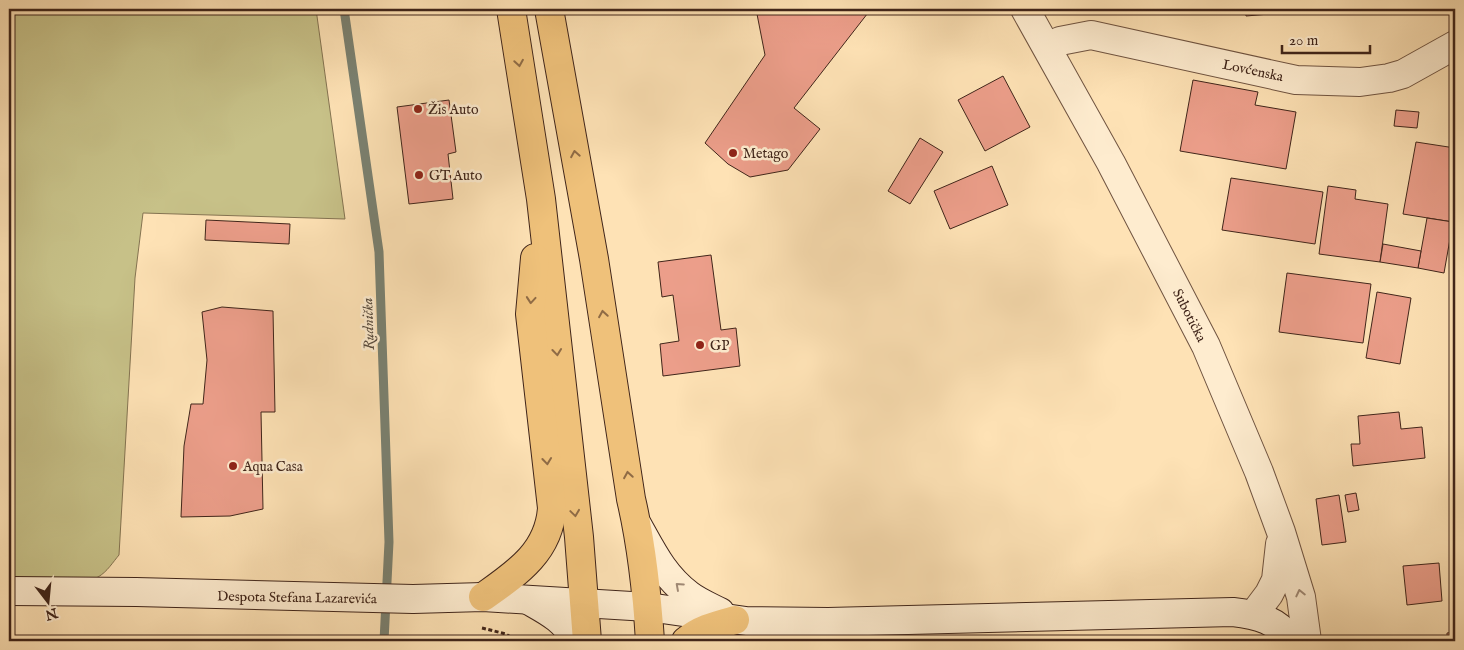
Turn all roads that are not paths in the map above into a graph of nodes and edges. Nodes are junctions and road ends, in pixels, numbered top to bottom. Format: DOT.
graph roads {
  1 [pos="511,9"];
  2 [pos="549,9"];
  3 [pos="1025,9"];
  4 [pos="1455,45"];
  5 [pos="1048,48"];
  6 [pos="541,199"];
  7 [pos="636,523"];
  8 [pos="1281,532"];
  9 [pos="9,591"];
  10 [pos="483,597"];
  11 [pos="527,599"];
  12 [pos="585,602"];
  13 [pos="648,607"];
  14 [pos="1254,614"];
  15 [pos="735,620"];
  16 [pos="576,641"];
  17 [pos="587,641"];
  18 [pos="650,641"];
  19 [pos="686,641"];
  20 [pos="1293,641"];
  21 [pos="1307,641"];
  1 -- 6 [label="main road, one-way"];
  7 -- 2 [label="main road, one-way"];
  3 -- 5 [label="street, Subotička"];
  4 -- 5 [label="street, Lovćenska"];
  5 -- 8 [label="street, Subotička"];
  6 -- 10 [label="main road, one-way"];
  6 -- 12 [label="main road, one-way"];
  7 -- 13 [label="main road"];
  15 -- 7 [label="street, one-way"];
  8 -- 14 [label="street"];
  21 -- 8 [label="street, Subotička, one-way"];
  9 -- 10 [label="street, Despota Stefana Lazarevića"];
  10 -- 11 [label="street, Despota Stefana Lazarevića"];
  11 -- 12 [label="street, Despota Stefana Lazarevića"];
  11 -- 16 [label="street"];
  12 -- 13 [label="street, Despota Stefana Lazarevića"];
  12 -- 17 [label="main road"];
  13 -- 15 [label="street, Despota Stefana Lazarevića"];
  13 -- 18 [label="main road"];
  14 -- 15 [label="street, Despota Stefana Lazarevića"];
  14 -- 20 [label="street"];
  15 -- 19 [label="main road"];
}
